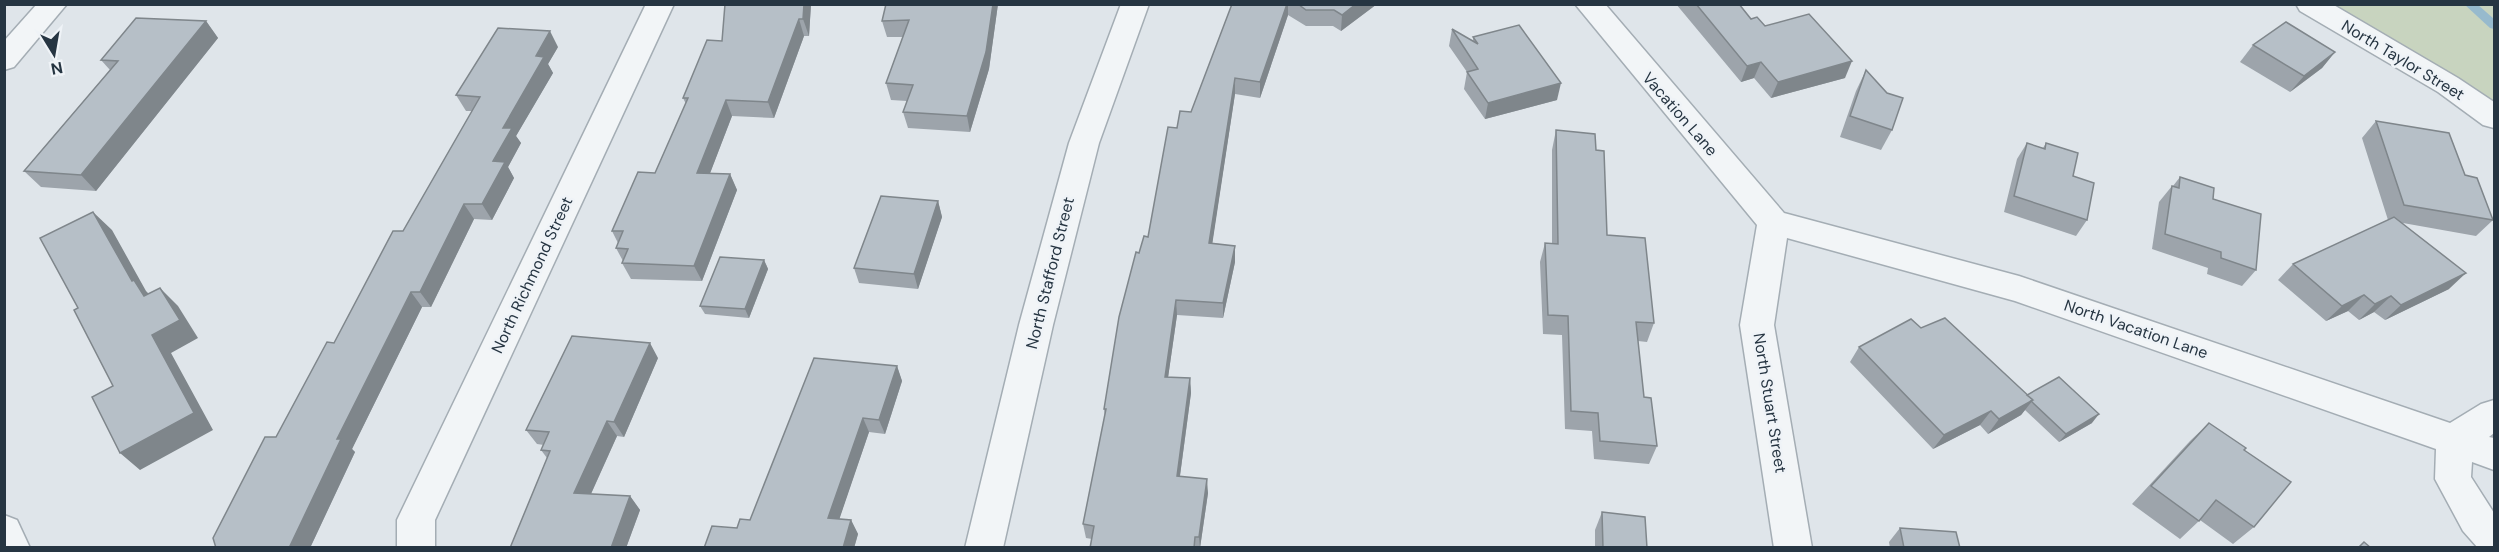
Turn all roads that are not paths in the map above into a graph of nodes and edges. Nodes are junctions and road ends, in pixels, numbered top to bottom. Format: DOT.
graph roads {
  1 [pos="53,4"];
  2 [pos="660,4"];
  3 [pos="1135,4"];
  4 [pos="1589,4"];
  5 [pos="2310,4"];
  6 [pos="4,60"];
  7 [pos="2494,117"];
  8 [pos="1773,222"];
  9 [pos="2494,415"];
  10 [pos="2454,440"];
  11 [pos="2494,454"];
  12 [pos="4,532"];
  13 [pos="2494,538"];
  14 [pos="11,548"];
  15 [pos="416,548"];
  16 [pos="984,548"];
  17 [pos="1793,548"];
  1 -- 6 [label="street"];
  2 -- 15 [label="street, North Richmond Street"];
  3 -- 16 [label="street, North Stafford Street"];
  4 -- 8 [label="street, Vacation Lane"];
  5 -- 7 [label="street, North Taylor Street"];
  8 -- 10 [label="street, North Vacation Lane"];
  8 -- 17 [label="street, North Stuart Street"];
  9 -- 10 [label="street"];
  10 -- 11 [label="street, North Vacation Lane"];
  10 -- 13 [label="street"];
  12 -- 14 [label="street"];
}
